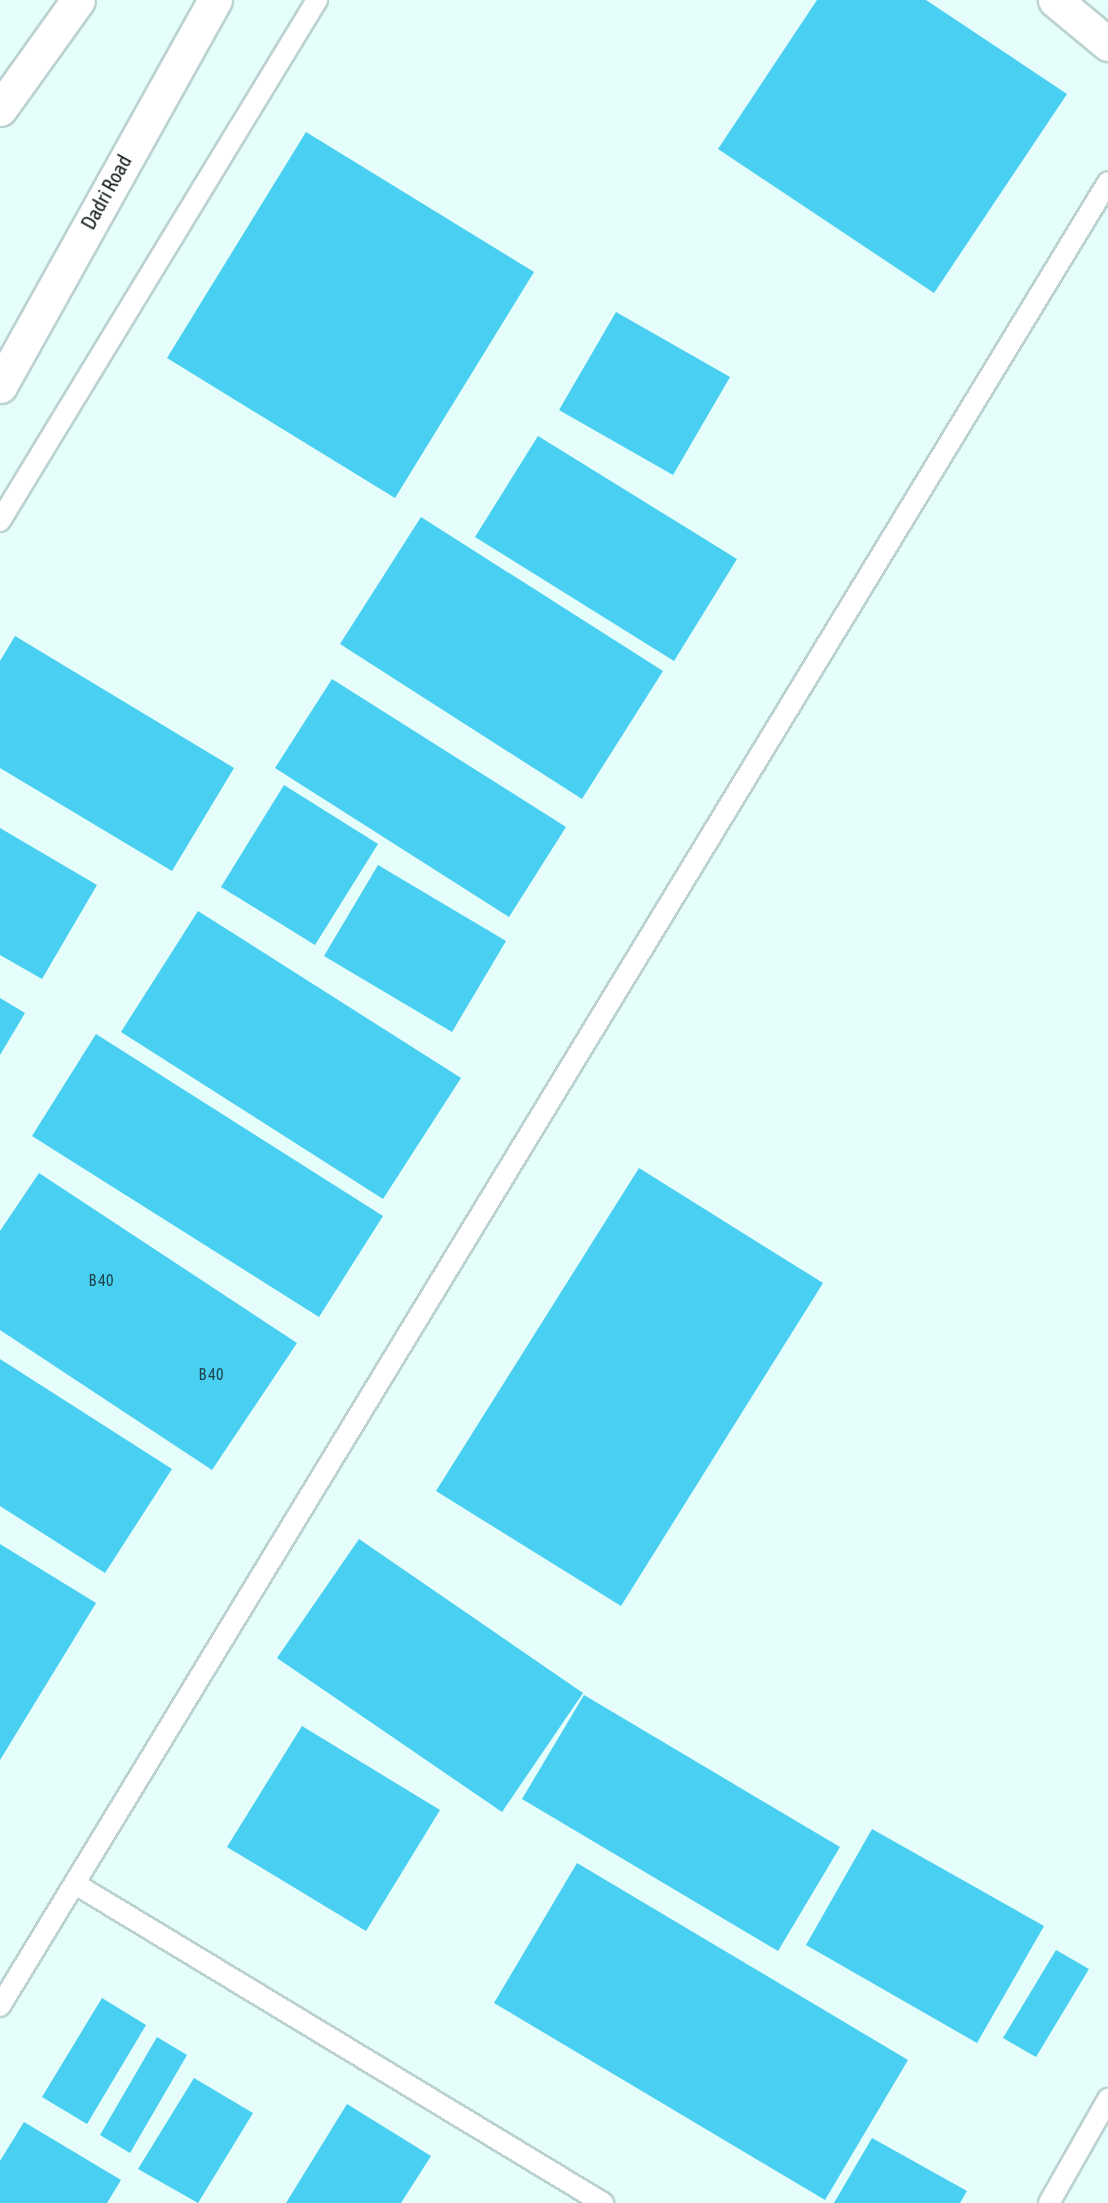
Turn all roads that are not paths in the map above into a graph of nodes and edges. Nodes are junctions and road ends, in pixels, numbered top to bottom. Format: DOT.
graph roads {
  1 [pos="78,0"];
  2 [pos="215,0"];
  3 [pos="317,0"];
  4 [pos="1054,0"];
  5 [pos="1108,44"];
  6 [pos="0,109"];
  7 [pos="1108,182"];
  8 [pos="85,230"];
  9 [pos="0,349"];
  10 [pos="0,387"];
  11 [pos="0,521"];
  12 [pos="77,1885"];
  13 [pos="0,2006"];
  14 [pos="1108,2099"];
  15 [pos="603,2203"];
  16 [pos="1049,2203"];
  1 -- 6 [label="main road"];
  2 -- 8 [label="main road, Dadri Road"];
  3 -- 11 [label="lane"];
  4 -- 5 [label="main road"];
  7 -- 12 [label="lane"];
  8 -- 9 [label="main road"];
  8 -- 10 [label="main road, Dadri Road"];
  12 -- 13 [label="lane"];
  12 -- 15 [label="lane"];
  14 -- 16 [label="lane"];
}
